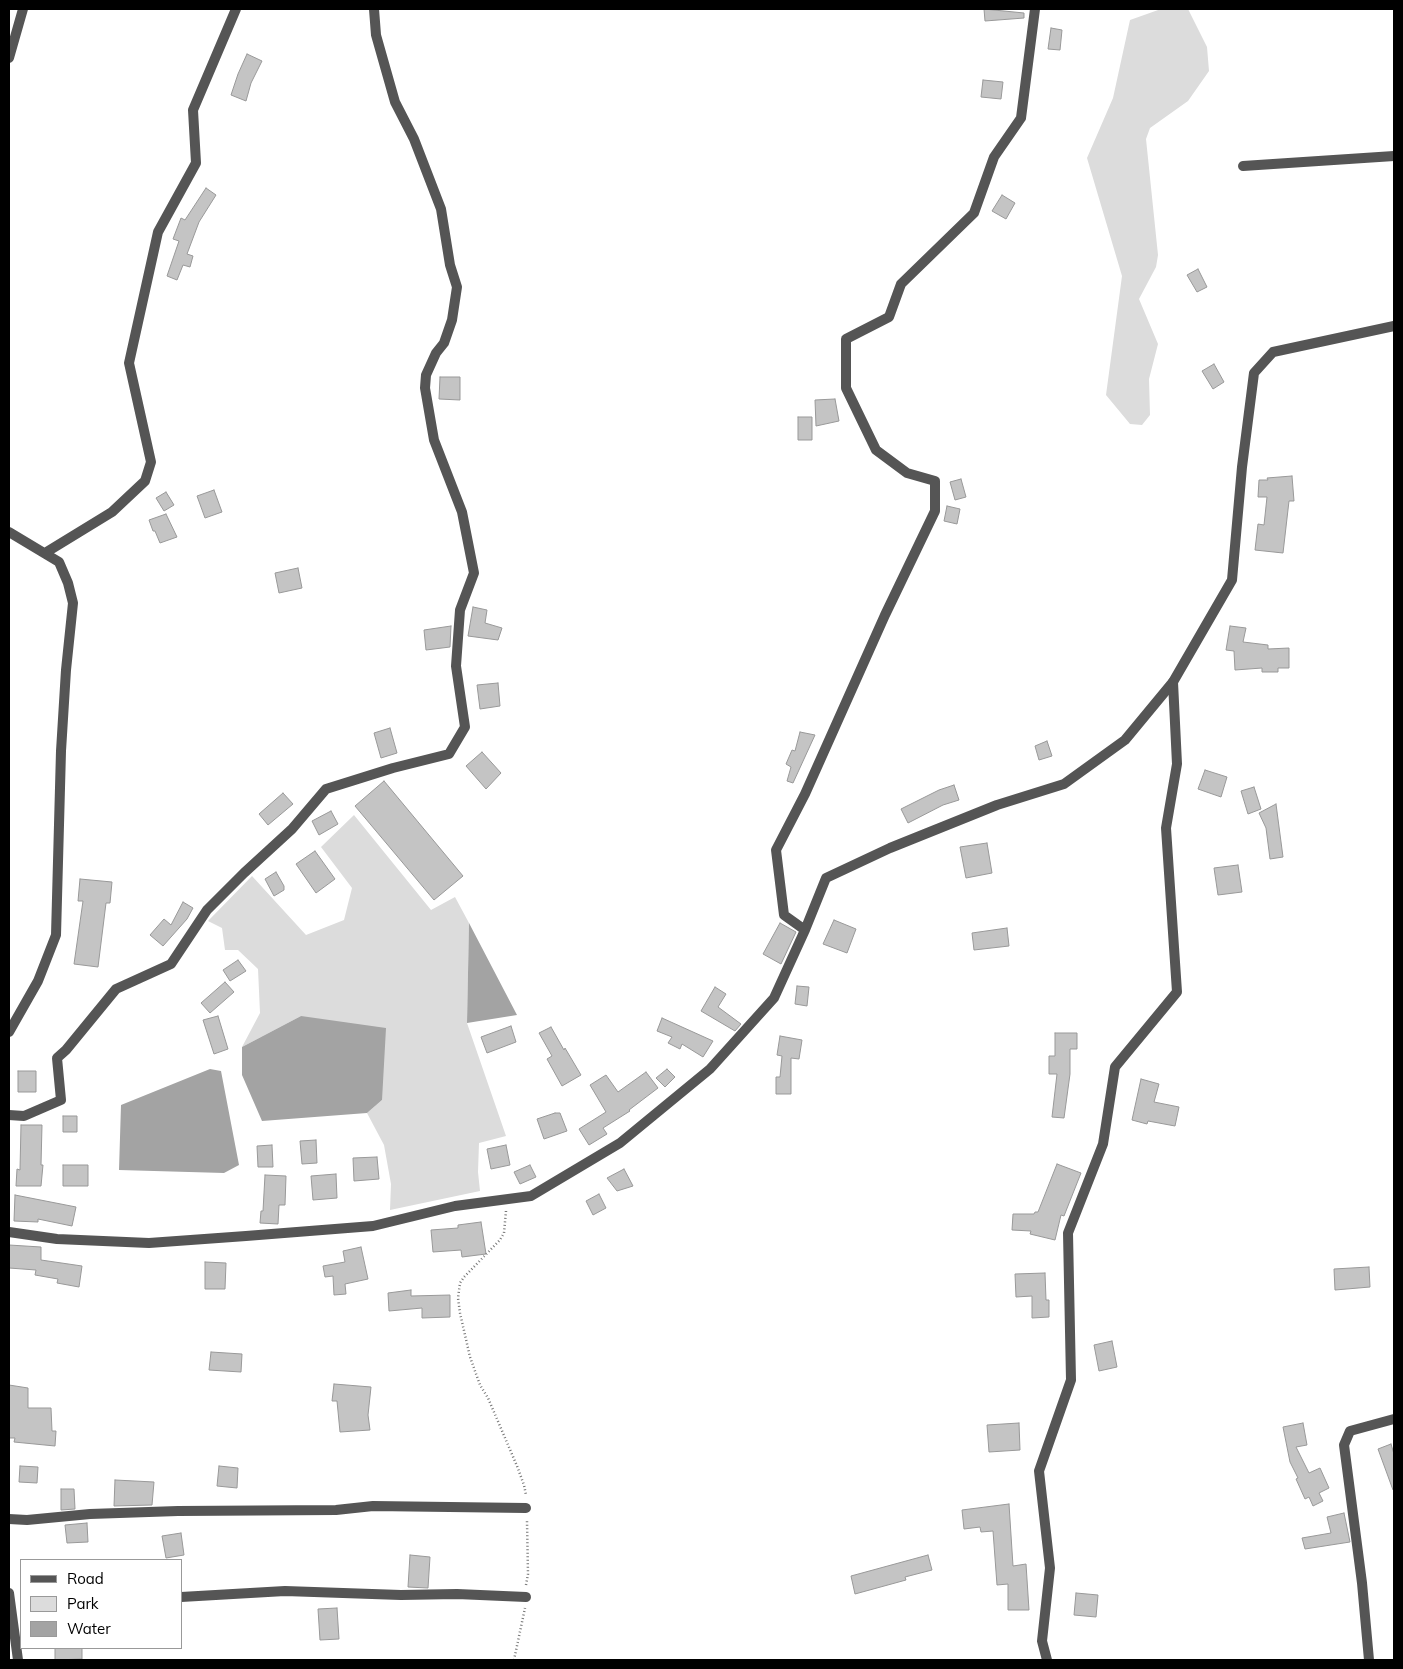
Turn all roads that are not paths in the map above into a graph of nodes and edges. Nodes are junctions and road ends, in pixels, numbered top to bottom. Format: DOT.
graph roads {
  1 [pos="23,9"];
  2 [pos="236,9"];
  3 [pos="374,9"];
  4 [pos="1035,9"];
  5 [pos="9,58"];
  6 [pos="1394,156"];
  7 [pos="1243,166"];
  8 [pos="1394,326"];
  9 [pos="9,532"];
  10 [pos="45,552"];
  11 [pos="1173,682"];
  12 [pos="805,930"];
  13 [pos="9,1032"];
  14 [pos="9,1116"];
  15 [pos="9,1232"];
  16 [pos="1394,1419"];
  17 [pos="526,1508"];
  18 [pos="9,1519"];
  19 [pos="9,1594"];
  20 [pos="182,1597"];
  21 [pos="526,1597"];
  22 [pos="16,1605"];
  23 [pos="18,1660"];
  24 [pos="1046,1660"];
  25 [pos="1369,1660"];
  1 -- 5 [label="street"];
  2 -- 10 [label="street"];
  3 -- 14 [label="street"];
  4 -- 12 [label="street"];
  6 -- 7 [label="street"];
  8 -- 11 [label="street"];
  9 -- 10 [label="street"];
  10 -- 13 [label="street"];
  11 -- 12 [label="street"];
  11 -- 24 [label="street"];
  12 -- 15 [label="street"];
  16 -- 25 [label="street"];
  17 -- 18 [label="street"];
  19 -- 22 [label="street"];
  20 -- 21 [label="street"];
  22 -- 23 [label="street"];
}
